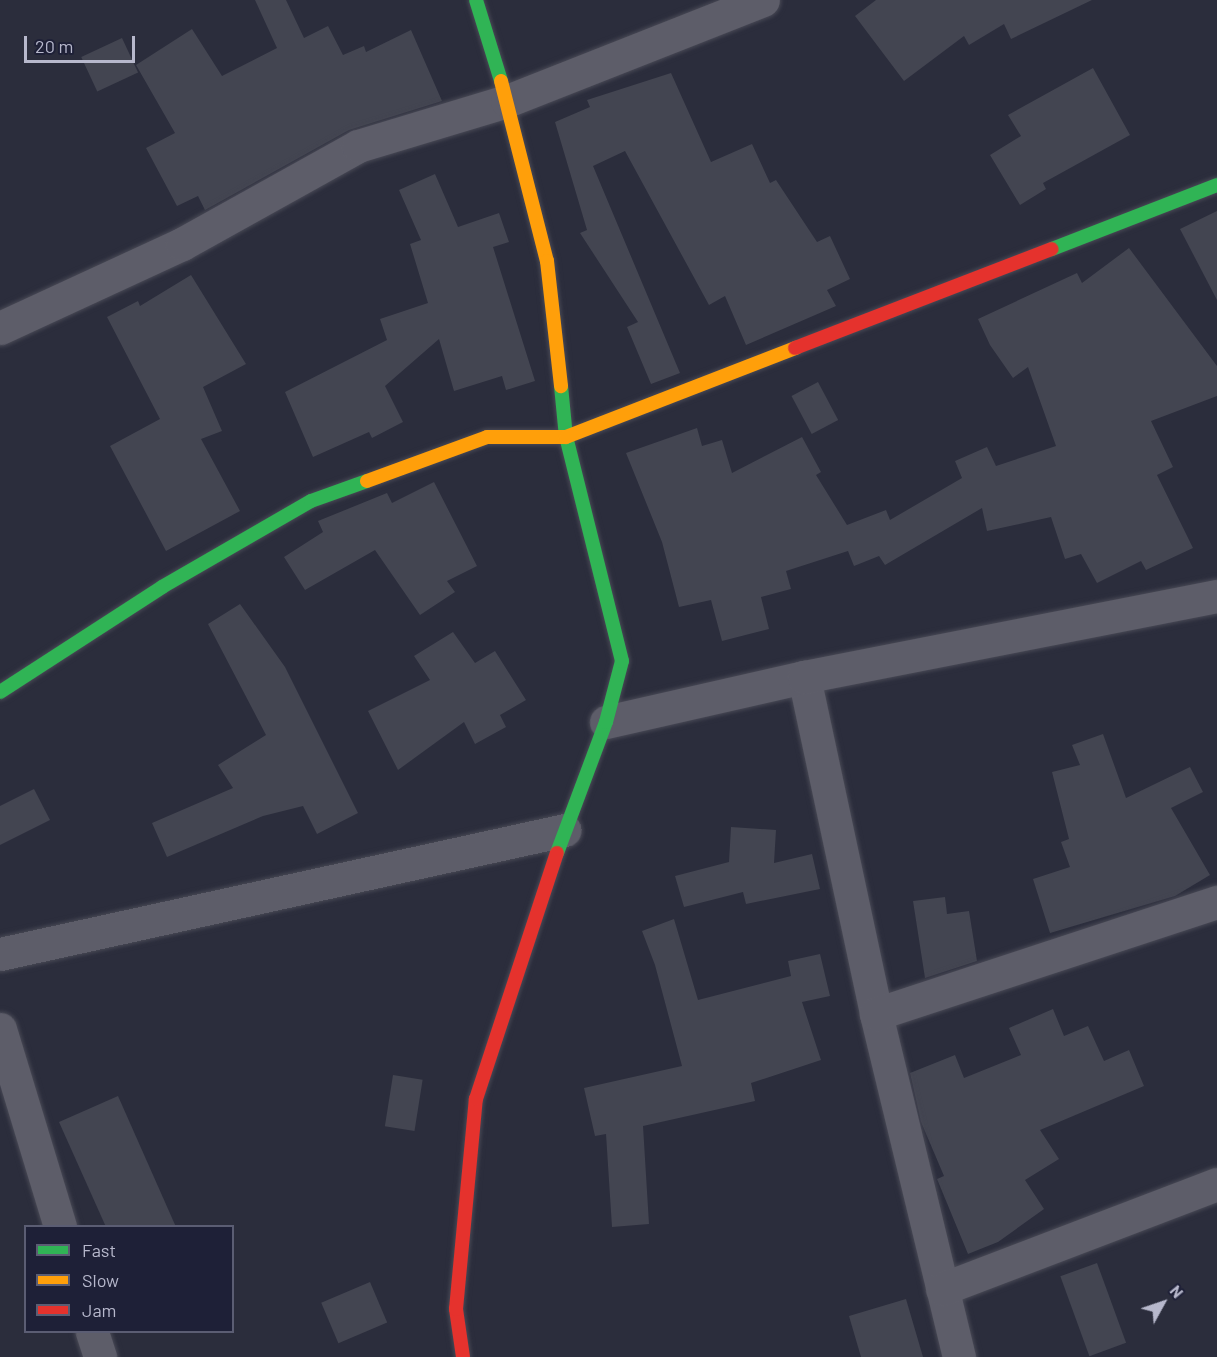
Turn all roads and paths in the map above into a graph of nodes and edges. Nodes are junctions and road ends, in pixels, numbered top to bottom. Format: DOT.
graph roads {
  1 [pos="476,0"];
  2 [pos="763,0"];
  3 [pos="507,101"];
  4 [pos="1217,185"];
  5 [pos="0,328"];
  6 [pos="566,437"];
  7 [pos="1217,596"];
  8 [pos="804,677"];
  9 [pos="0,692"];
  10 [pos="606,722"];
  11 [pos="565,830"];
  12 [pos="1217,902"];
  13 [pos="0,954"];
  14 [pos="876,1014"];
  15 [pos="0,1029"];
  16 [pos="1217,1184"];
  17 [pos="59,1225"];
  18 [pos="942,1289"];
  19 [pos="92,1333"];
  20 [pos="100,1357"];
  21 [pos="463,1357"];
  22 [pos="958,1357"];
  1 -- 3 [label="street"];
  2 -- 3 [label="street"];
  3 -- 5 [label="street"];
  3 -- 6 [label="street"];
  4 -- 6 [label="street"];
  6 -- 9 [label="street"];
  6 -- 10 [label="street"];
  7 -- 8 [label="street"];
  8 -- 10 [label="street"];
  8 -- 14 [label="street"];
  10 -- 11 [label="street"];
  11 -- 13 [label="street"];
  11 -- 21 [label="street"];
  12 -- 14 [label="street"];
  14 -- 18 [label="street"];
  15 -- 17 [label="street"];
  16 -- 18 [label="street"];
  18 -- 22 [label="street"];
  19 -- 20 [label="street"];
}
